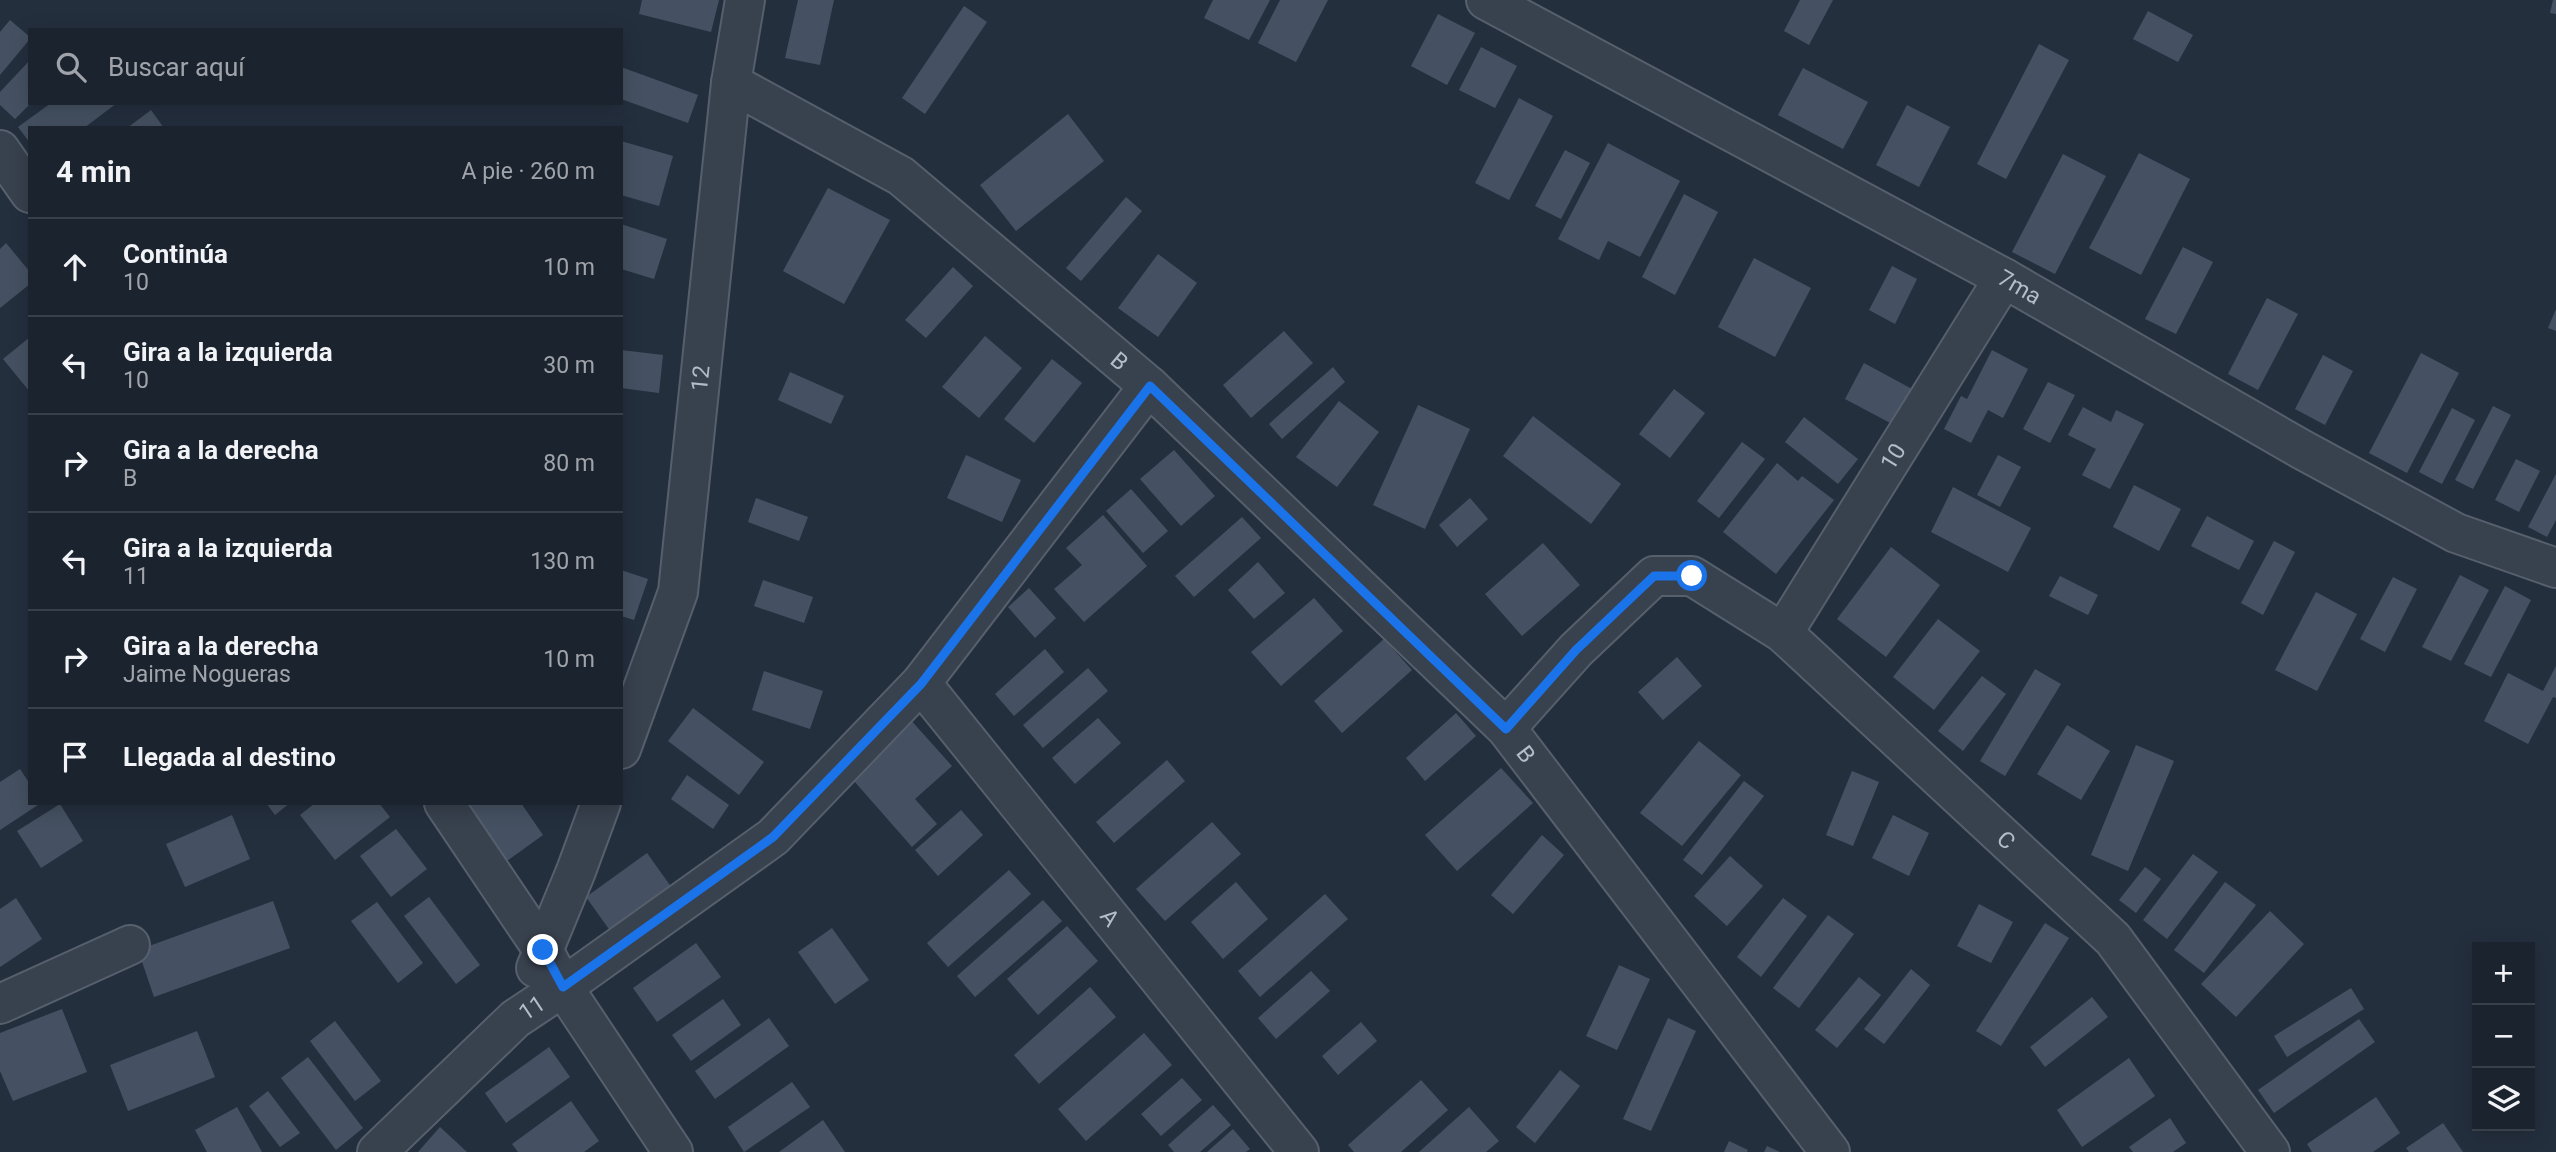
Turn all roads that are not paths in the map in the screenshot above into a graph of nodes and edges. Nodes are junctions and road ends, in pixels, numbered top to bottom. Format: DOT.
graph roads {
  1 [pos="745,0"];
  2 [pos="1486,0"];
  3 [pos="731,83"];
  4 [pos="0,150"];
  5 [pos="28,190"];
  6 [pos="2004,278"];
  7 [pos="1150,386"];
  8 [pos="2556,568"];
  9 [pos="1783,633"];
  10 [pos="921,684"];
  11 [pos="1506,729"];
  12 [pos="623,744"];
  13 [pos="445,805"];
  14 [pos="600,805"];
  15 [pos="130,945"];
  16 [pos="543,950"];
  17 [pos="563,987"];
  18 [pos="0,1004"];
  19 [pos="515,1019"];
  20 [pos="377,1152"];
  21 [pos="673,1152"];
  22 [pos="1299,1152"];
  23 [pos="1830,1152"];
  24 [pos="2270,1152"];
  1 -- 3 [label="street, 12"];
  2 -- 6 [label="street, 7ma"];
  3 -- 7 [label="street, B"];
  3 -- 12 [label="street, 12"];
  4 -- 5 [label="street"];
  6 -- 8 [label="street, 7ma"];
  6 -- 9 [label="street, 10"];
  7 -- 10 [label="street, 11"];
  7 -- 11 [label="street, B"];
  9 -- 11 [label="street, C"];
  9 -- 24 [label="street, C"];
  10 -- 17 [label="street, 11"];
  10 -- 22 [label="street, A"];
  11 -- 23 [label="street, B"];
  13 -- 16 [label="street"];
  14 -- 16 [label="street"];
  15 -- 18 [label="street"];
  16 -- 17 [label="street"];
  16 -- 19 [label="street"];
  17 -- 19 [label="street, 11"];
  17 -- 21 [label="street"];
  19 -- 20 [label="street, 11"];
}
